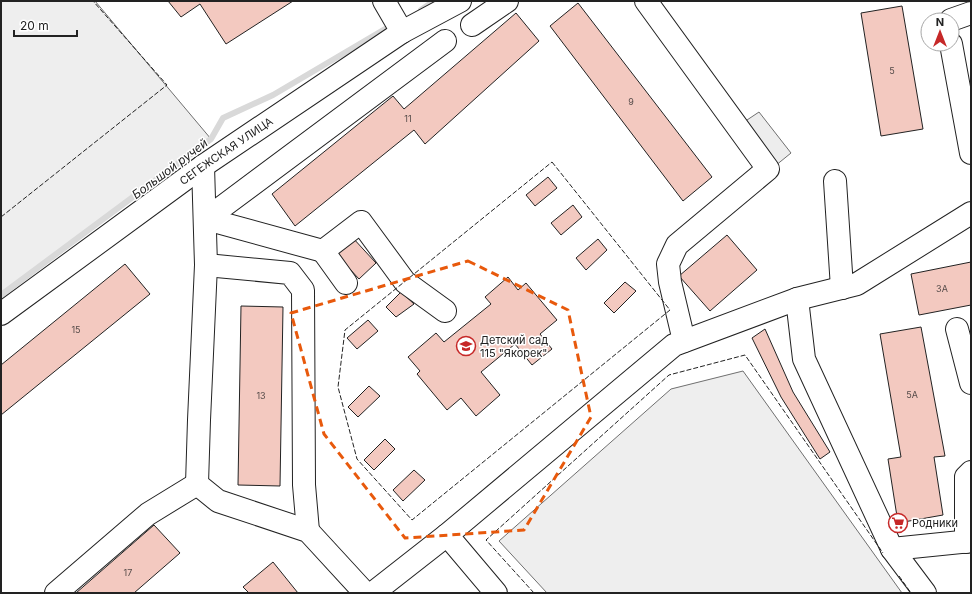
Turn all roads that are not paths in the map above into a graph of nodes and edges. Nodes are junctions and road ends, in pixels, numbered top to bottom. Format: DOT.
graph roads {
  1 [pos="384,1"];
  2 [pos="460,1"];
  3 [pos="508,1"];
  4 [pos="646,1"];
  5 [pos="971,13"];
  6 [pos="960,17"];
  7 [pos="472,24"];
  8 [pos="402,32"];
  9 [pos="445,41"];
  10 [pos="952,52"];
  11 [pos="971,153"];
  12 [pos="203,166"];
  13 [pos="835,181"];
  14 [pos="971,213"];
  15 [pos="206,219"];
  16 [pos="323,251"];
  17 [pos="206,265"];
  18 [pos="346,283"];
  19 [pos="842,288"];
  20 [pos="797,300"];
  21 [pos="445,311"];
  22 [pos="1,314"];
  23 [pos="957,329"];
  24 [pos="684,341"];
  25 [pos="971,383"];
  26 [pos="971,472"];
  27 [pos="198,484"];
  28 [pos="308,531"];
  29 [pos="447,535"];
  30 [pos="969,542"];
  31 [pos="892,549"];
  32 [pos="56,593"];
  33 [pos="365,593"];
  34 [pos="373,593"];
  35 [pos="496,593"];
  36 [pos="925,593"];
  1 -- 8 [label="street"];
  2 -- 8 [label="street, СЕГЕЖСКАЯ УЛИЦА"];
  3 -- 7 [label="street"];
  4 -- 24 [label="street"];
  5 -- 6 [label="street"];
  8 -- 12 [label="street, СЕГЕЖСКАЯ УЛИЦА"];
  9 -- 15 [label="street"];
  10 -- 11 [label="street"];
  12 -- 15 [label="street"];
  12 -- 22 [label="street, СЕГЕЖСКАЯ УЛИЦА"];
  13 -- 19 [label="street"];
  14 -- 19 [label="street"];
  15 -- 16 [label="street"];
  15 -- 17 [label="street"];
  16 -- 18 [label="street"];
  16 -- 21 [label="street"];
  17 -- 27 [label="street"];
  17 -- 28 [label="street"];
  19 -- 20 [label="street"];
  20 -- 24 [label="street"];
  20 -- 31 [label="street"];
  23 -- 25 [label="street"];
  24 -- 29 [label="street"];
  26 -- 30 [label="street"];
  27 -- 28 [label="street"];
  27 -- 32 [label="street"];
  28 -- 33 [label="street"];
  29 -- 34 [label="street"];
  29 -- 35 [label="street"];
  30 -- 31 [label="street"];
  31 -- 36 [label="street"];
}
